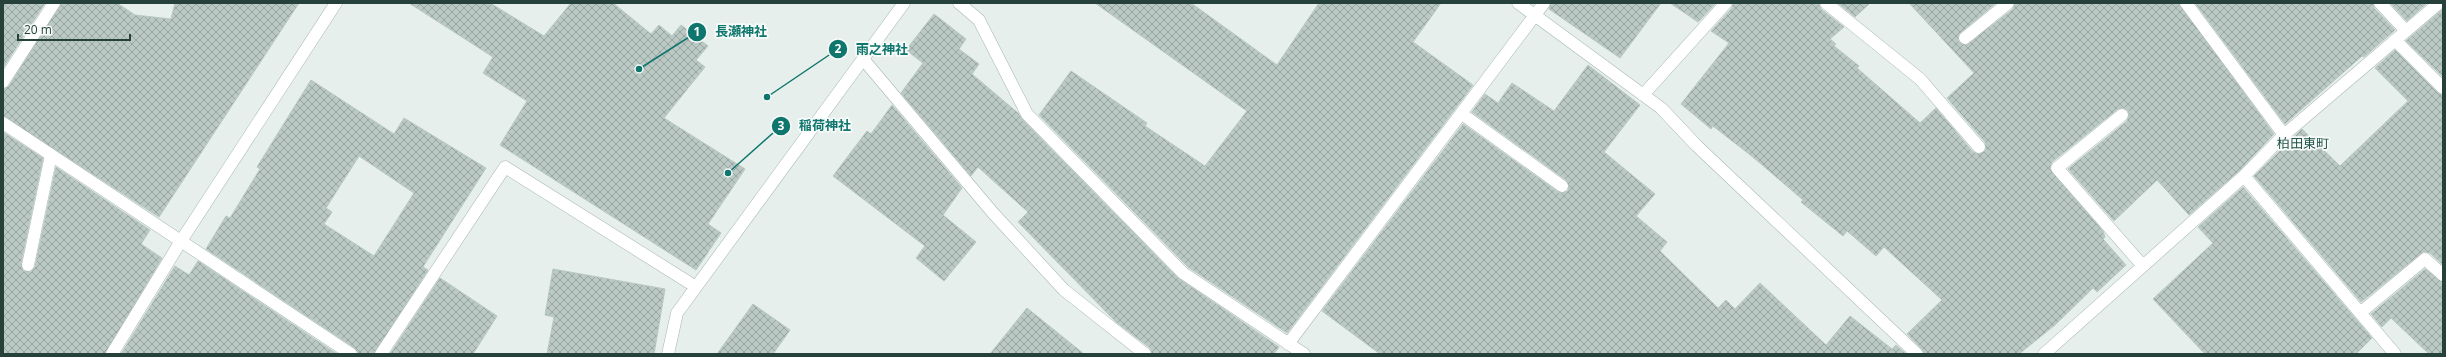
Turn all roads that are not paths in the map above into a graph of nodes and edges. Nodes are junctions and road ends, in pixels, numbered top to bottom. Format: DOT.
graph roads {
  1 [pos="54,3"];
  2 [pos="336,3"];
  3 [pos="904,3"];
  4 [pos="959,3"];
  5 [pos="1518,3"];
  6 [pos="1544,3"];
  7 [pos="1726,3"];
  8 [pos="1826,3"];
  9 [pos="2008,3"];
  10 [pos="2186,3"];
  11 [pos="2380,3"];
  12 [pos="2439,3"];
  13 [pos="1535,16"];
  14 [pos="2406,31"];
  15 [pos="1965,38"];
  16 [pos="2396,40"];
  17 [pos="863,60"];
  18 [pos="3,82"];
  19 [pos="2443,88"];
  20 [pos="1643,95"];
  21 [pos="1462,114"];
  22 [pos="2122,115"];
  23 [pos="3,123"];
  24 [pos="2284,135"];
  25 [pos="1979,147"];
  26 [pos="51,155"];
  27 [pos="2244,176"];
  28 [pos="1562,186"];
  29 [pos="181,241"];
  30 [pos="28,265"];
  31 [pos="2143,266"];
  32 [pos="2443,275"];
  33 [pos="696,287"];
  34 [pos="2360,313"];
  35 [pos="1288,344"];
  36 [pos="112,354"];
  37 [pos="351,354"];
  38 [pos="381,354"];
  39 [pos="668,354"];
  40 [pos="1145,354"];
  41 [pos="1304,354"];
  42 [pos="1917,354"];
  43 [pos="2044,354"];
  44 [pos="2395,354"];
  1 -- 18 [label="street"];
  2 -- 29 [label="street"];
  3 -- 17 [label="street"];
  4 -- 35 [label="street"];
  5 -- 13 [label="street"];
  6 -- 13 [label="street"];
  7 -- 20 [label="street"];
  8 -- 25 [label="street"];
  9 -- 15 [label="street"];
  10 -- 24 [label="street"];
  11 -- 14 [label="street"];
  12 -- 14 [label="street"];
  13 -- 20 [label="street"];
  13 -- 21 [label="street"];
  14 -- 16 [label="street"];
  16 -- 19 [label="street"];
  16 -- 24 [label="street"];
  17 -- 33 [label="street"];
  17 -- 40 [label="street"];
  20 -- 42 [label="street"];
  21 -- 28 [label="street"];
  21 -- 35 [label="street"];
  22 -- 31 [label="street"];
  23 -- 26 [label="street"];
  24 -- 27 [label="street"];
  26 -- 29 [label="street"];
  26 -- 30 [label="street"];
  27 -- 31 [label="street"];
  27 -- 34 [label="street"];
  29 -- 36 [label="street"];
  29 -- 37 [label="street"];
  31 -- 43 [label="street"];
  32 -- 34 [label="street"];
  33 -- 38 [label="street"];
  33 -- 39 [label="street"];
  34 -- 44 [label="street"];
  35 -- 41 [label="street"];
}
